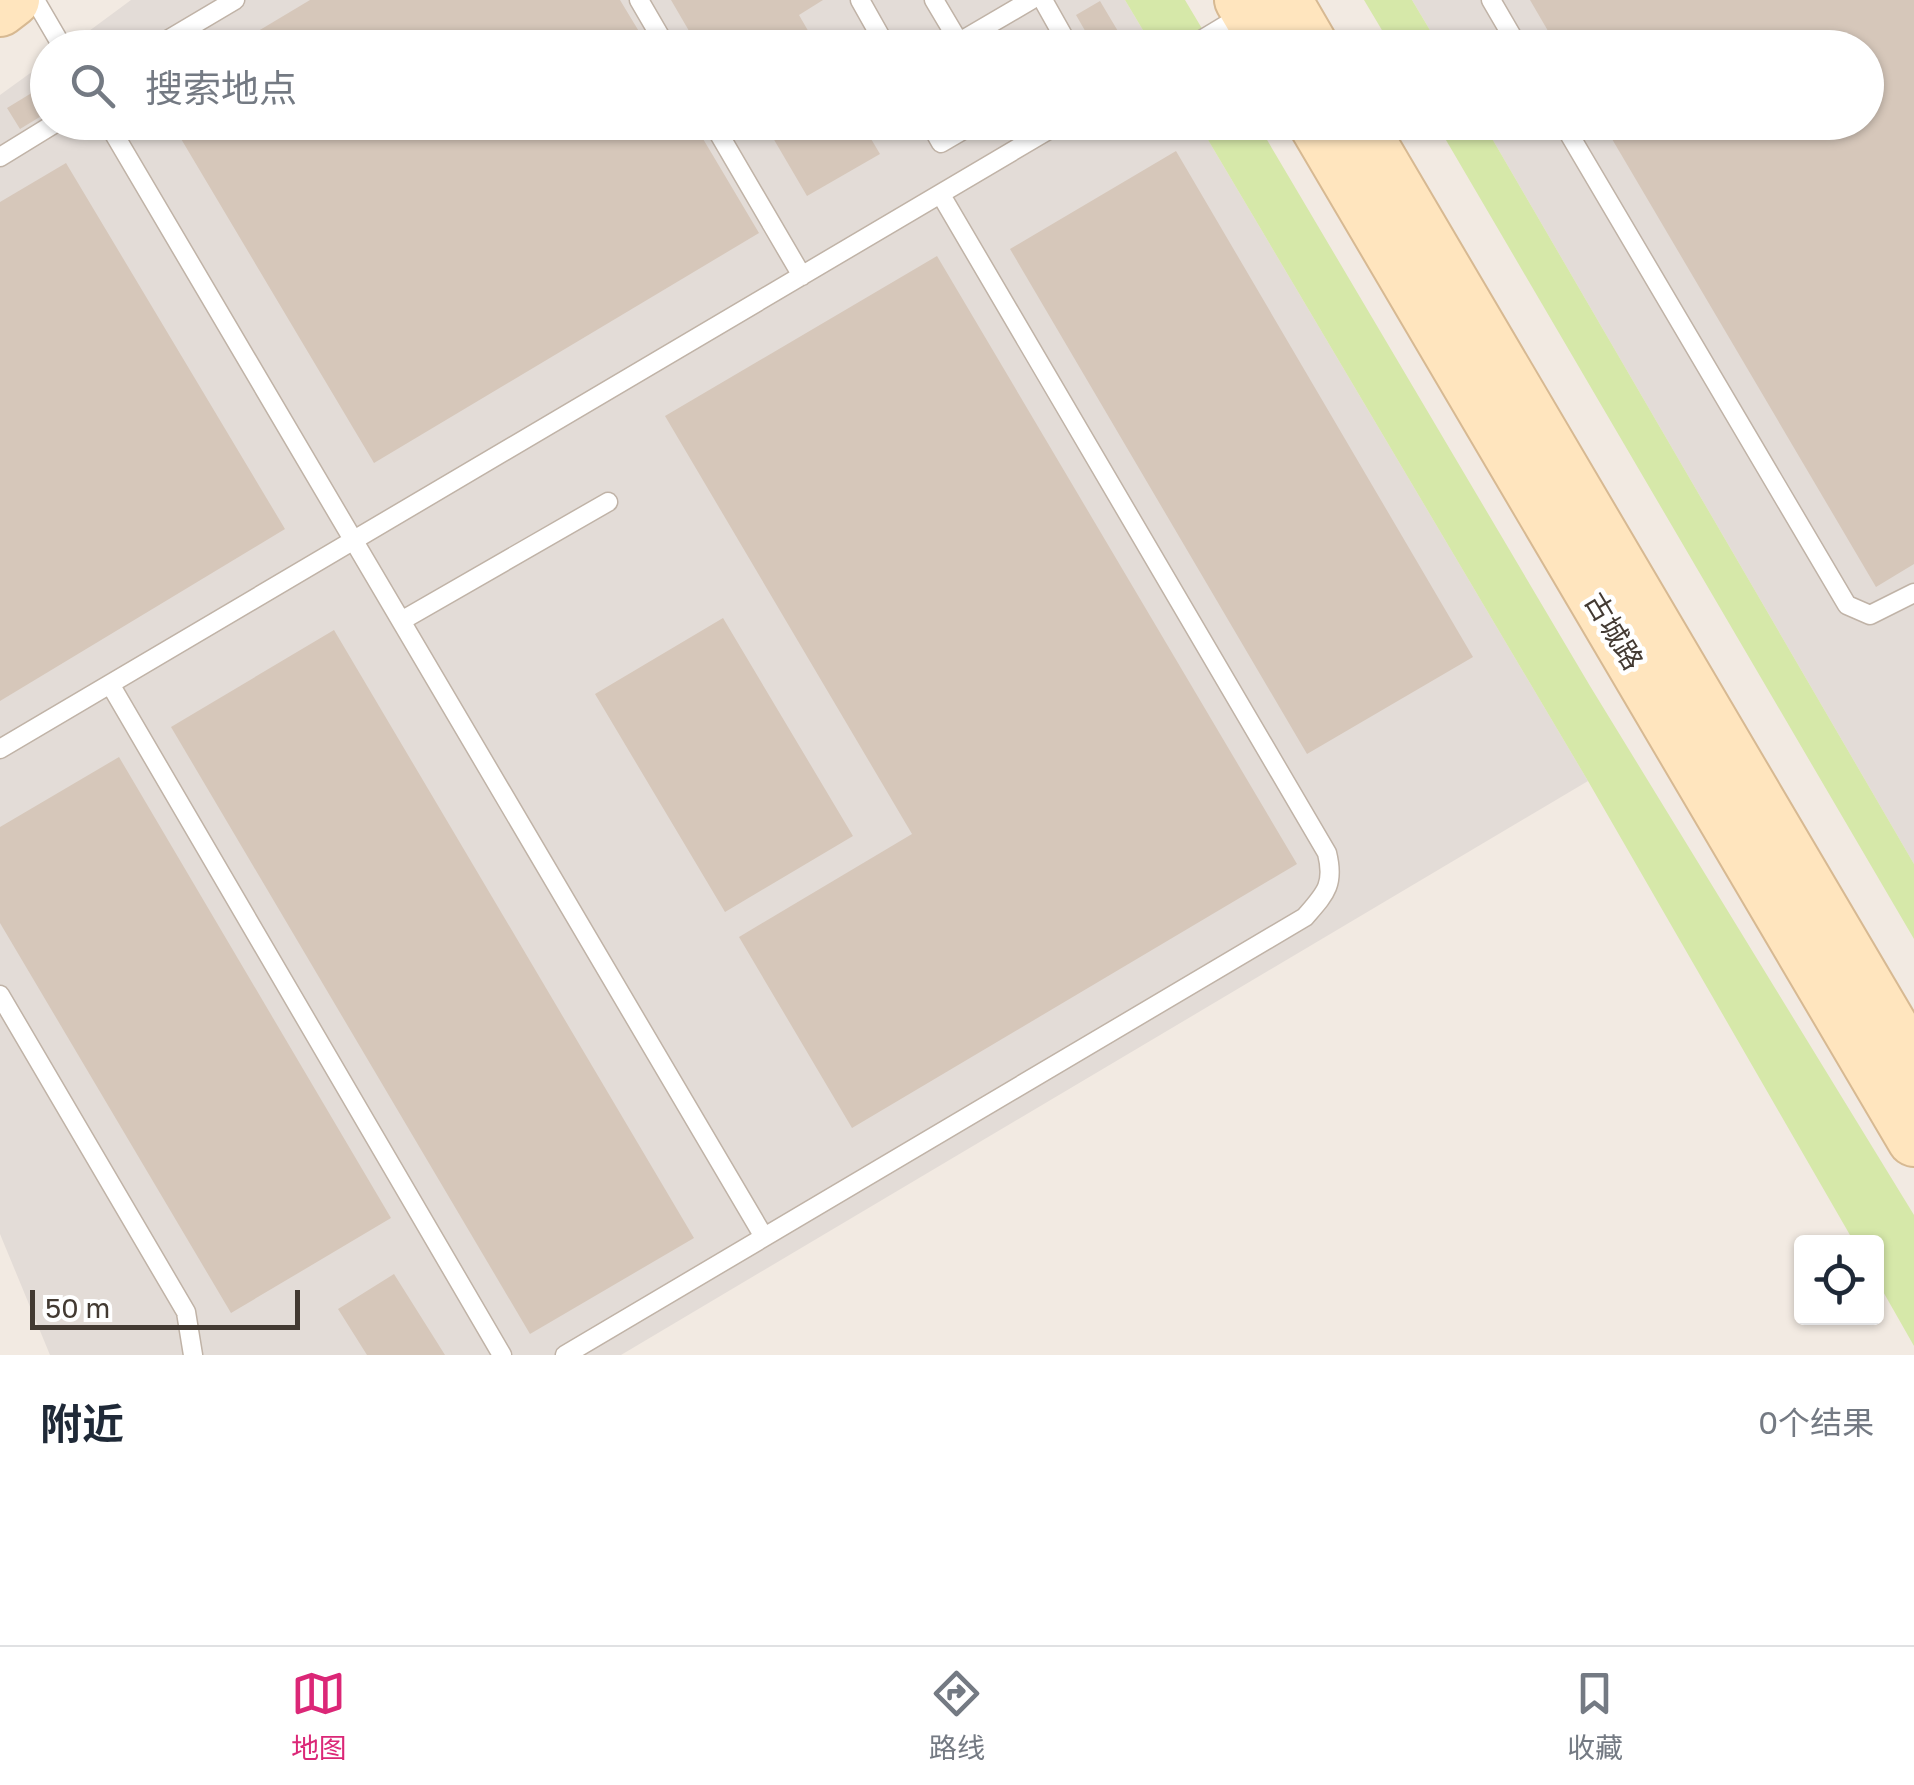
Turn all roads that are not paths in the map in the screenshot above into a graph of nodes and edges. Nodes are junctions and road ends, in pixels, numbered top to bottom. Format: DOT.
graph roads {
  1 [pos="13,0"];
  2 [pos="35,0"];
  3 [pos="235,0"];
  4 [pos="639,0"];
  5 [pos="860,0"];
  6 [pos="934,0"];
  7 [pos="1031,0"];
  8 [pos="1043,0"];
  9 [pos="1491,0"];
  10 [pos="0,10"];
  11 [pos="1262,12"];
  12 [pos="52,30"];
  13 [pos="184,30"];
  14 [pos="656,30"];
  15 [pos="877,30"];
  16 [pos="947,30"];
  17 [pos="980,30"];
  18 [pos="1060,30"];
  19 [pos="1225,30"];
  20 [pos="1288,30"];
  21 [pos="1508,30"];
  22 [pos="30,139"];
  23 [pos="118,140"];
  24 [pos="723,140"];
  25 [pos="1032,140"];
  26 [pos="1325,140"];
  27 [pos="1369,140"];
  28 [pos="1573,140"];
  29 [pos="0,158"];
  30 [pos="941,195"];
  31 [pos="802,276"];
  32 [pos="608,502"];
  33 [pos="354,541"];
  34 [pos="1914,593"];
  35 [pos="401,621"];
  36 [pos="110,684"];
  37 [pos="0,749"];
  38 [pos="0,995"];
  39 [pos="1914,1065"];
  40 [pos="1914,1140"];
  41 [pos="764,1237"];
  42 [pos="193,1355"];
  43 [pos="502,1355"];
  44 [pos="564,1355"];
  1 -- 10 [label="main road"];
  2 -- 12 [label="lane"];
  3 -- 13 [label="lane"];
  4 -- 14 [label="lane"];
  5 -- 15 [label="lane"];
  6 -- 16 [label="lane"];
  7 -- 17 [label="lane"];
  8 -- 18 [label="lane"];
  9 -- 21 [label="lane"];
  11 -- 19 [label="lane"];
  11 -- 20 [label="main road"];
  22 -- 29 [label="lane"];
  23 -- 33 [label="lane"];
  24 -- 31 [label="lane"];
  25 -- 30 [label="lane"];
  26 -- 40 [label="main road, 古城路"];
  27 -- 39 [label="main road, 古城路"];
  28 -- 34 [label="lane"];
  30 -- 31 [label="lane"];
  30 -- 41 [label="lane"];
  31 -- 33 [label="lane"];
  32 -- 35 [label="lane"];
  33 -- 35 [label="lane"];
  33 -- 36 [label="lane"];
  35 -- 41 [label="lane"];
  36 -- 37 [label="lane"];
  36 -- 43 [label="lane"];
  38 -- 42 [label="lane"];
  41 -- 44 [label="lane"];
}
